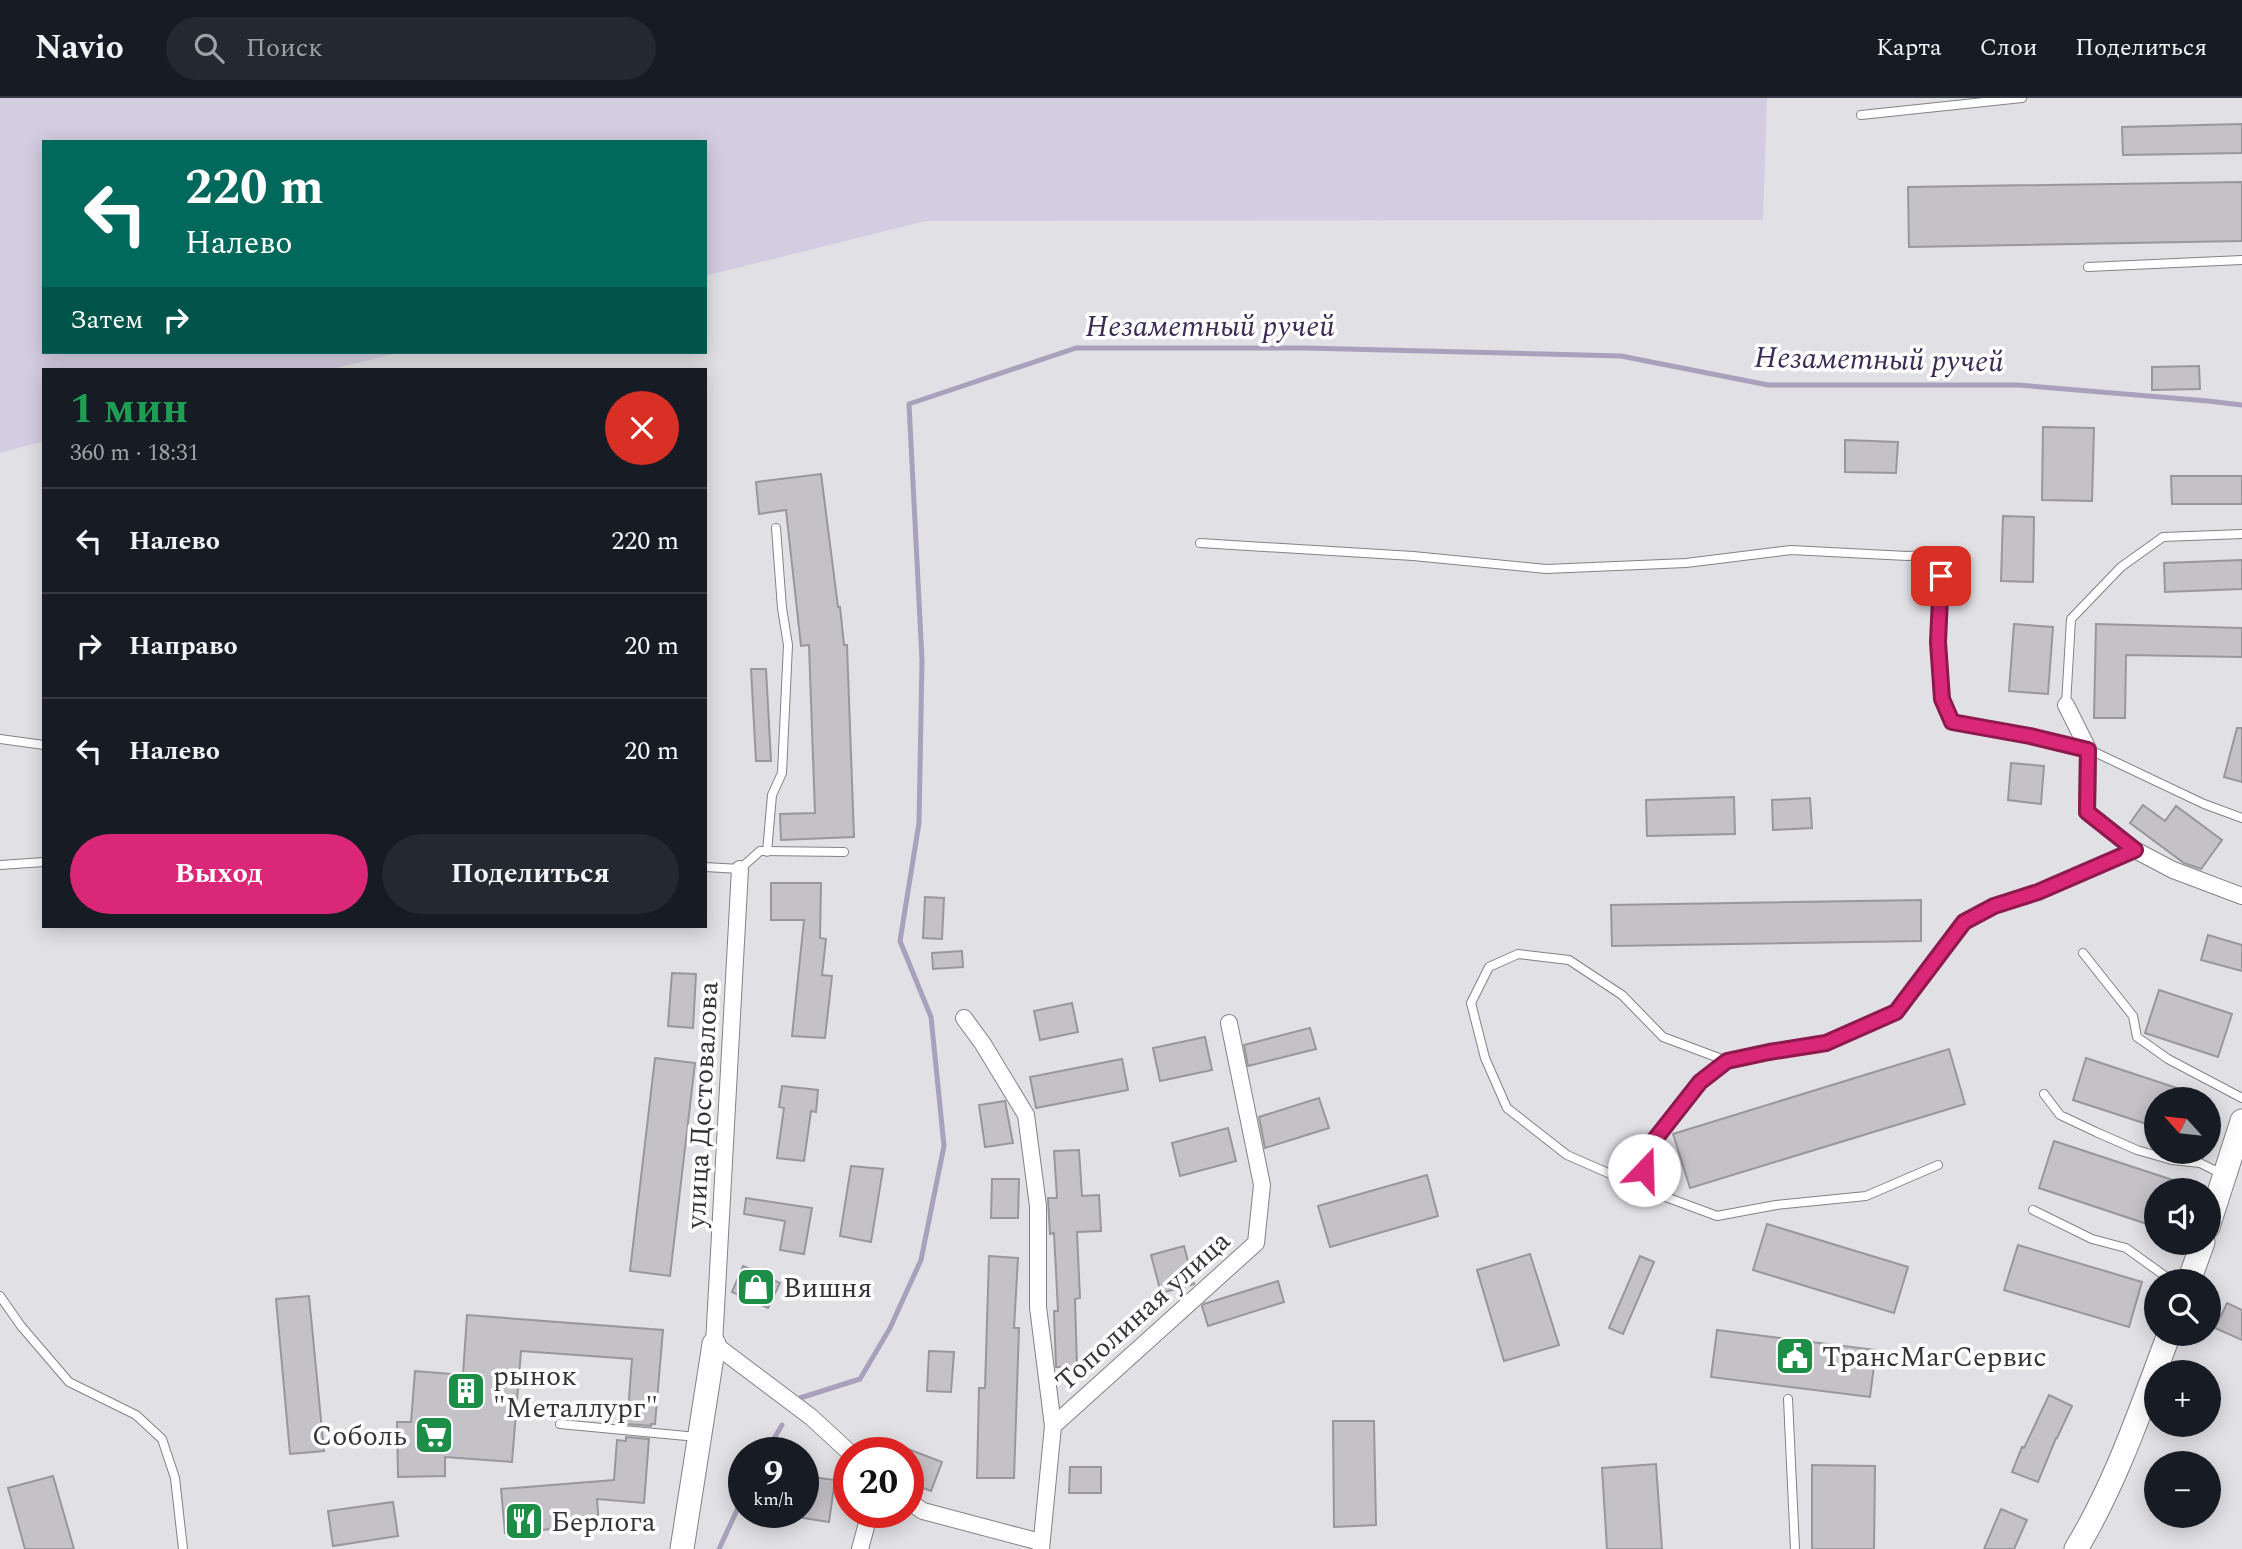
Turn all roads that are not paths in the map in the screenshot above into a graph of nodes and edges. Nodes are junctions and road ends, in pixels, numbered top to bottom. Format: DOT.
graph roads {
  1 [pos="2022,98"];
  2 [pos="1861,115"];
  3 [pos="2242,260"];
  4 [pos="2088,267"];
  5 [pos="776,528"];
  6 [pos="2242,534"];
  7 [pos="1200,543"];
  8 [pos="2066,705"];
  9 [pos="0,738"];
  10 [pos="42,744"];
  11 [pos="2088,750"];
  12 [pos="2242,818"];
  13 [pos="2135,850"];
  14 [pos="767,852"];
  15 [pos="844,852"];
  16 [pos="42,862"];
  17 [pos="0,865"];
  18 [pos="707,867"];
  19 [pos="740,869"];
  20 [pos="2242,896"];
  21 [pos="2083,953"];
  22 [pos="964,1018"];
  23 [pos="1229,1023"];
  24 [pos="1727,1061"];
  25 [pos="2044,1094"];
  26 [pos="2242,1098"];
  27 [pos="2242,1121"];
  28 [pos="1938,1165"];
  29 [pos="2226,1176"];
  30 [pos="1647,1190"];
  31 [pos="2221,1190"];
  32 [pos="2033,1210"];
  33 [pos="2155,1269"];
  34 [pos="0,1296"];
  35 [pos="714,1344"];
  36 [pos="2164,1346"];
  37 [pos="1788,1399"];
  38 [pos="560,1424"];
  39 [pos="1054,1426"];
  40 [pos="833,1437"];
  41 [pos="699,1438"];
  42 [pos="924,1511"];
  43 [pos="866,1528"];
  44 [pos="1041,1545"];
  45 [pos="183,1549"];
  46 [pos="682,1549"];
  47 [pos="860,1549"];
  48 [pos="1795,1549"];
  49 [pos="2076,1549"];
  1 -- 2 [label="lane"];
  3 -- 4 [label="lane"];
  5 -- 14 [label="lane"];
  6 -- 8 [label="lane"];
  7 -- 11 [label="lane"];
  8 -- 11 [label="street"];
  9 -- 10 [label="lane"];
  11 -- 12 [label="lane"];
  11 -- 13 [label="street"];
  13 -- 20 [label="street"];
  13 -- 24 [label="lane"];
  14 -- 15 [label="lane"];
  14 -- 19 [label="lane"];
  16 -- 17 [label="lane"];
  18 -- 19 [label="lane"];
  19 -- 35 [label="street, улица Достовалова"];
  21 -- 26 [label="lane"];
  22 -- 39 [label="street, Тополиная улица"];
  23 -- 39 [label="street, Тополиная улица"];
  24 -- 30 [label="lane"];
  24 -- 30 [label="lane"];
  25 -- 29 [label="lane"];
  27 -- 29 [label="street"];
  28 -- 30 [label="lane"];
  29 -- 31 [label="street"];
  32 -- 33 [label="lane"];
  34 -- 45 [label="lane"];
  35 -- 40 [label="street"];
  35 -- 41 [label="street"];
  36 -- 49 [label="street"];
  37 -- 48 [label="lane"];
  38 -- 41 [label="lane"];
  39 -- 44 [label="street, Тополиная улица"];
  41 -- 46 [label="street"];
  42 -- 44 [label="street"];
  43 -- 47 [label="street"];
}
